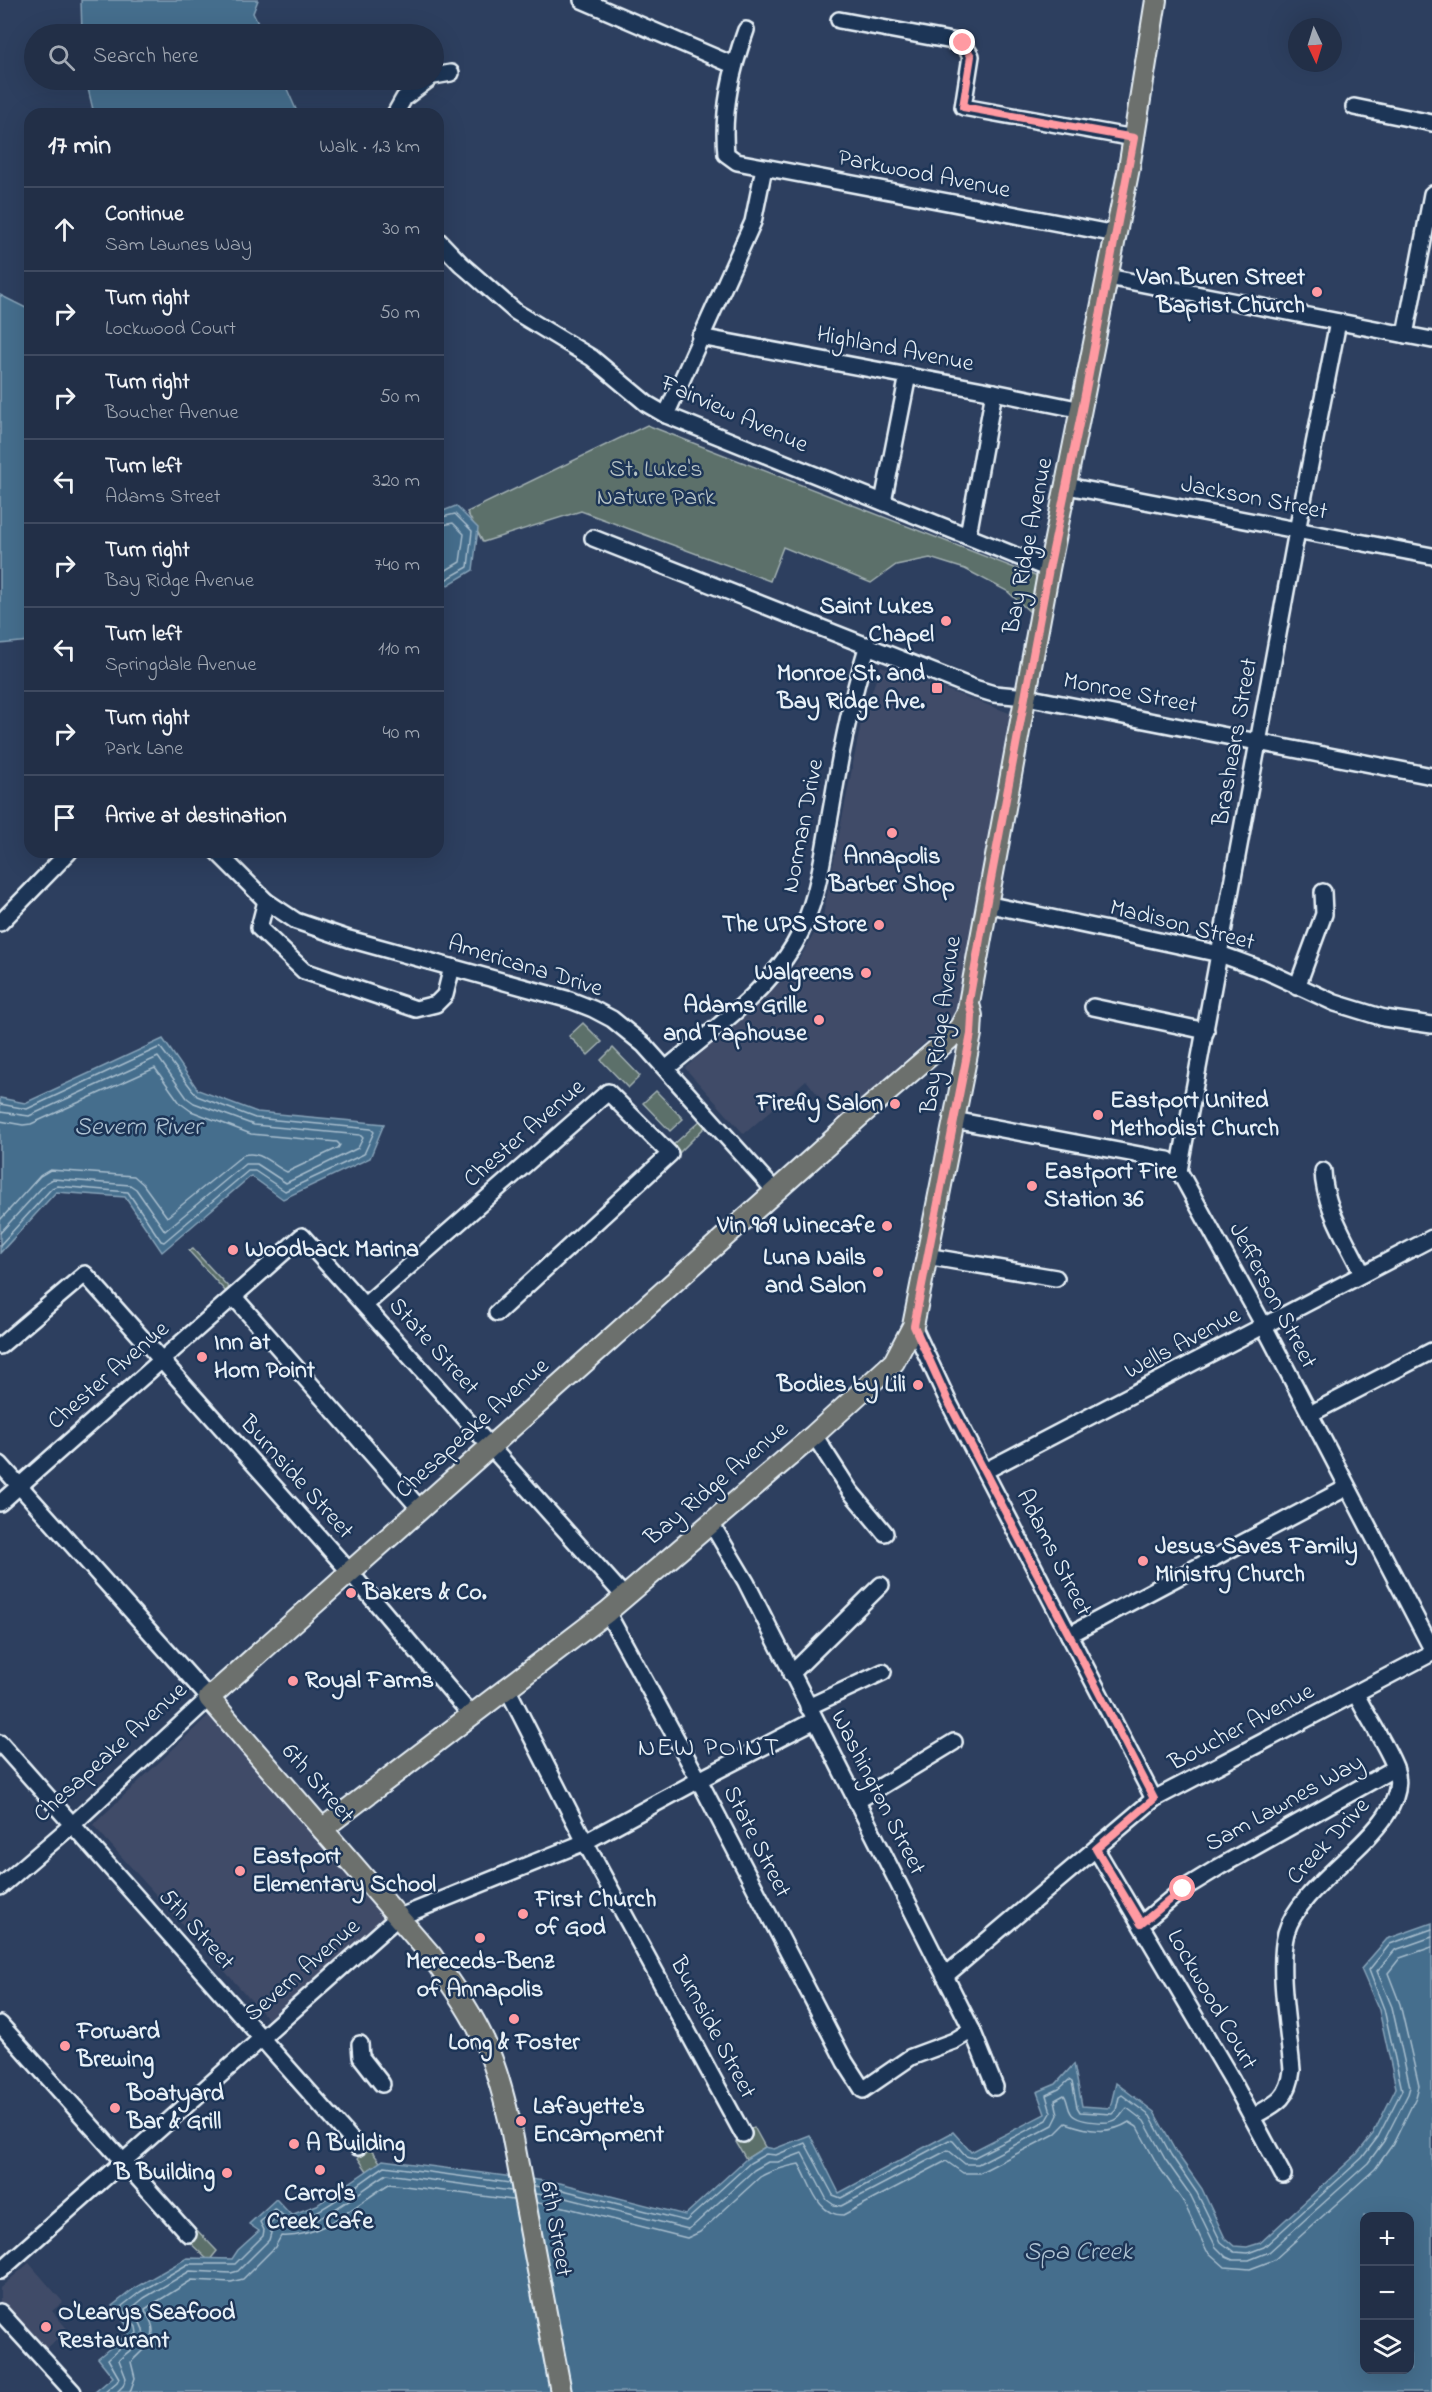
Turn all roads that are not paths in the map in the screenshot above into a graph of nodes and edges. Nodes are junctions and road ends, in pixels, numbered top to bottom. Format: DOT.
graph roads {
  1 [pos="1156,0"];
  2 [pos="586,1"];
  3 [pos="839,20"];
  4 [pos="746,30"];
  5 [pos="733,65"];
  6 [pos="451,73"];
  7 [pos="444,74"];
  8 [pos="415,90"];
  9 [pos="1354,107"];
  10 [pos="399,108"];
  11 [pos="1432,123"];
  12 [pos="1134,138"];
  13 [pos="764,168"];
  14 [pos="1432,194"];
  15 [pos="1116,234"];
  16 [pos="444,246"];
  17 [pos="1108,277"];
  18 [pos="1338,322"];
  19 [pos="1405,335"];
  20 [pos="700,337"];
  21 [pos="1432,340"];
  22 [pos="908,375"];
  23 [pos="994,392"];
  24 [pos="1082,410"];
  25 [pos="666,414"];
  26 [pos="1067,486"];
  27 [pos="883,502"];
  28 [pos="1297,531"];
  29 [pos="968,535"];
  30 [pos="593,538"];
  31 [pos="1432,556"];
  32 [pos="1049,569"];
  33 [pos="868,645"];
  34 [pos="1026,697"];
  35 [pos="1258,742"];
  36 [pos="1432,776"];
  37 [pos="63,858"];
  38 [pos="223,858"];
  39 [pos="1323,892"];
  40 [pos="266,901"];
  41 [pos="986,904"];
  42 [pos="0,923"];
  43 [pos="1220,954"];
  44 [pos="452,967"];
  45 [pos="1297,987"];
  46 [pos="969,1001"];
  47 [pos="1093,1007"];
  48 [pos="1432,1025"];
  49 [pos="1206,1031"];
  50 [pos="948,1040"];
  51 [pos="667,1068"];
  52 [pos="961,1091"];
  53 [pos="954,1120"];
  54 [pos="1179,1171"];
  55 [pos="1323,1171"];
  56 [pos="776,1192"];
  57 [pos="302,1236"];
  58 [pos="1432,1238"];
  59 [pos="926,1256"];
  60 [pos="1362,1273"];
  61 [pos="1056,1278"];
  62 [pos="234,1297"];
  63 [pos="365,1305"];
  64 [pos="497,1312"];
  65 [pos="914,1326"];
  66 [pos="1264,1326"];
  67 [pos="0,1346"];
  68 [pos="1432,1351"];
  69 [pos="899,1353"];
  70 [pos="162,1360"];
  71 [pos="931,1363"];
  72 [pos="1310,1414"];
  73 [pos="814,1435"];
  74 [pos="491,1446"];
  75 [pos="0,1464"];
  76 [pos="985,1471"];
  77 [pos="20,1485"];
  78 [pos="1346,1488"];
  79 [pos="0,1503"];
  80 [pos="421,1510"];
  81 [pos="711,1523"];
  82 [pos="885,1533"];
  83 [pos="350,1572"];
  84 [pos="881,1585"];
  85 [pos="624,1596"];
  86 [pos="607,1612"];
  87 [pos="1069,1635"];
  88 [pos="1432,1651"];
  89 [pos="883,1672"];
  90 [pos="791,1674"];
  91 [pos="507,1688"];
  92 [pos="1356,1694"];
  93 [pos="209,1698"];
  94 [pos="811,1714"];
  95 [pos="471,1715"];
  96 [pos="954,1742"];
  97 [pos="0,1743"];
  98 [pos="1395,1768"];
  99 [pos="699,1780"];
  100 [pos="1154,1799"];
  101 [pos="857,1801"];
  102 [pos="72,1825"];
  103 [pos="322,1829"];
  104 [pos="585,1842"];
  105 [pos="1096,1849"];
  106 [pos="0,1887"];
  107 [pos="397,1918"];
  108 [pos="1141,1924"];
  109 [pos="945,1976"];
  110 [pos="0,2024"];
  111 [pos="972,2030"];
  112 [pos="261,2038"];
  113 [pos="360,2044"];
  114 [pos="382,2084"];
  115 [pos="995,2087"];
  116 [pos="1252,2117"];
  117 [pos="743,2134"];
  118 [pos="358,2147"];
  119 [pos="123,2161"];
  120 [pos="1284,2175"];
  121 [pos="188,2234"];
  122 [pos="0,2271"];
  123 [pos="0,2312"];
  124 [pos="73,2392"];
  125 [pos="561,2392"];
  1 -- 12 [label="main road, Bay Ridge Avenue"];
  2 -- 5 [label="street"];
  3 -- 12 [label="street"];
  4 -- 5 [label="street"];
  5 -- 13 [label="street, Parkwood Avenue"];
  6 -- 7 [label="street"];
  8 -- 10 [label="street"];
  9 -- 11 [label="street"];
  12 -- 15 [label="main road, Bay Ridge Avenue"];
  13 -- 15 [label="street, Parkwood Avenue"];
  13 -- 20 [label="street"];
  14 -- 19 [label="street"];
  15 -- 17 [label="main road, Bay Ridge Avenue"];
  16 -- 25 [label="street, Fairview Avenue"];
  17 -- 18 [label="street"];
  17 -- 24 [label="main road, Bay Ridge Avenue"];
  18 -- 19 [label="street"];
  18 -- 28 [label="street, Brashears Street"];
  19 -- 21 [label="street"];
  20 -- 22 [label="street, Highland Avenue"];
  20 -- 25 [label="street"];
  22 -- 23 [label="street, Highland Avenue"];
  22 -- 27 [label="street"];
  23 -- 24 [label="street, Highland Avenue"];
  23 -- 29 [label="street"];
  24 -- 26 [label="main road, Bay Ridge Avenue"];
  25 -- 27 [label="street, Fairview Avenue"];
  26 -- 28 [label="street, Jackson Street"];
  26 -- 32 [label="main road, Bay Ridge Avenue"];
  27 -- 29 [label="street, Fairview Avenue"];
  28 -- 31 [label="street, Jackson Street"];
  28 -- 35 [label="street, Brashears Street"];
  29 -- 32 [label="street, Fairview Avenue"];
  30 -- 33 [label="street, Monroe Street"];
  32 -- 34 [label="main road, Bay Ridge Avenue"];
  33 -- 34 [label="street, Monroe Street"];
  33 -- 51 [label="street, Norman Drive"];
  34 -- 35 [label="street, Monroe Street"];
  34 -- 41 [label="main road, Bay Ridge Avenue"];
  35 -- 36 [label="street, Monroe Street"];
  35 -- 43 [label="street, Brashears Street"];
  37 -- 42 [label="street"];
  38 -- 40 [label="street, Americana Drive"];
  39 -- 45 [label="street"];
  40 -- 44 [label="street, Americana Drive"];
  40 -- 44 [label="street"];
  41 -- 43 [label="street, Madison Street"];
  41 -- 46 [label="main road, Bay Ridge Avenue"];
  43 -- 45 [label="street, Madison Street"];
  43 -- 49 [label="street, Brashears Street"];
  44 -- 51 [label="street, Americana Drive"];
  45 -- 48 [label="street, Madison Street"];
  46 -- 50 [label="main road, Chesapeake Avenue"];
  46 -- 52 [label="main road, Bay Ridge Avenue"];
  47 -- 49 [label="street"];
  49 -- 54 [label="street, Brashears Street"];
  50 -- 52 [label="main road"];
  50 -- 56 [label="main road, Chesapeake Avenue"];
  51 -- 56 [label="street, Americana Drive"];
  52 -- 53 [label="main road, Bay Ridge Avenue"];
  53 -- 54 [label="street"];
  53 -- 59 [label="main road, Bay Ridge Avenue"];
  54 -- 66 [label="street, Jefferson Street"];
  55 -- 60 [label="street"];
  56 -- 74 [label="main road, Chesapeake Avenue"];
  57 -- 62 [label="street, Chester Avenue"];
  57 -- 63 [label="street, State Street"];
  58 -- 60 [label="street, Wells Avenue"];
  59 -- 61 [label="street"];
  59 -- 65 [label="main road, Bay Ridge Avenue"];
  60 -- 66 [label="street, Wells Avenue"];
  62 -- 70 [label="street, Chester Avenue"];
  62 -- 80 [label="street"];
  63 -- 64 [label="street, Chester Avenue"];
  63 -- 74 [label="street, State Street"];
  65 -- 69 [label="main road, Bay Ridge Avenue"];
  65 -- 71 [label="street, Adams Street"];
  66 -- 72 [label="street, Jefferson Street"];
  66 -- 76 [label="street, Wells Avenue"];
  67 -- 70 [label="street, Burnside Street"];
  68 -- 72 [label="street"];
  69 -- 71 [label="street"];
  69 -- 73 [label="main road, Bay Ridge Avenue"];
  70 -- 77 [label="street, Chester Avenue"];
  70 -- 83 [label="street, Burnside Street"];
  71 -- 76 [label="street, Adams Street"];
  72 -- 78 [label="street, Jefferson Street"];
  73 -- 81 [label="main road, Bay Ridge Avenue"];
  73 -- 82 [label="street"];
  74 -- 80 [label="main road, Chesapeake Avenue"];
  74 -- 85 [label="street, State Street"];
  75 -- 77 [label="street, 6th Street"];
  76 -- 87 [label="street, Adams Street"];
  77 -- 79 [label="street, Chester Avenue"];
  77 -- 93 [label="street, 6th Street"];
  78 -- 87 [label="street"];
  78 -- 88 [label="street, Jefferson Street"];
  80 -- 83 [label="main road, Chesapeake Avenue"];
  81 -- 85 [label="main road, Bay Ridge Avenue"];
  81 -- 90 [label="street, Washington Street"];
  83 -- 93 [label="main road, Chesapeake Avenue"];
  83 -- 95 [label="street, Burnside Street"];
  84 -- 90 [label="street"];
  85 -- 86 [label="main road, Bay Ridge Avenue"];
  86 -- 91 [label="main road, Bay Ridge Avenue"];
  86 -- 99 [label="street, State Street"];
  87 -- 100 [label="street, Adams Street"];
  88 -- 92 [label="street, Boucher Avenue"];
  89 -- 94 [label="street, Severn Avenue"];
  90 -- 94 [label="street, Washington Street"];
  91 -- 95 [label="main road, Bay Ridge Avenue"];
  91 -- 104 [label="street, Burnside Street"];
  92 -- 98 [label="street, Creek Drive"];
  92 -- 100 [label="street, Boucher Avenue"];
  93 -- 102 [label="street, Chesapeake Avenue"];
  93 -- 103 [label="main road, 6th Street"];
  94 -- 99 [label="street, Severn Avenue"];
  94 -- 101 [label="street, Washington Street"];
  95 -- 103 [label="main road, Bay Ridge Avenue"];
  96 -- 101 [label="street"];
  97 -- 102 [label="street, 5th Street"];
  98 -- 108 [label="street, Sam Lawnes Way"];
  98 -- 116 [label="street, Creek Drive"];
  99 -- 104 [label="street, Severn Avenue"];
  99 -- 111 [label="street, State Street"];
  100 -- 105 [label="street, Boucher Avenue"];
  101 -- 109 [label="street, Washington Street"];
  102 -- 106 [label="street, Chesapeake Avenue"];
  102 -- 112 [label="street, 5th Street"];
  103 -- 107 [label="main road, 6th Street"];
  104 -- 107 [label="street, Severn Avenue"];
  104 -- 117 [label="street, Burnside Street"];
  105 -- 108 [label="street, Lockwood Court"];
  105 -- 109 [label="street, Boucher Avenue"];
  107 -- 112 [label="street, Severn Avenue"];
  107 -- 125 [label="main road, 6th Street"];
  108 -- 116 [label="street, Lockwood Court"];
  109 -- 111 [label="street, Washington Street"];
  110 -- 119 [label="street"];
  111 -- 115 [label="street, Washington Street"];
  112 -- 118 [label="street, 5th Street"];
  112 -- 119 [label="street, Severn Avenue"];
  113 -- 114 [label="street"];
  116 -- 120 [label="street, Lockwood Court"];
  119 -- 121 [label="street"];
  119 -- 122 [label="street, Severn Avenue"];
  123 -- 124 [label="street"];
}
